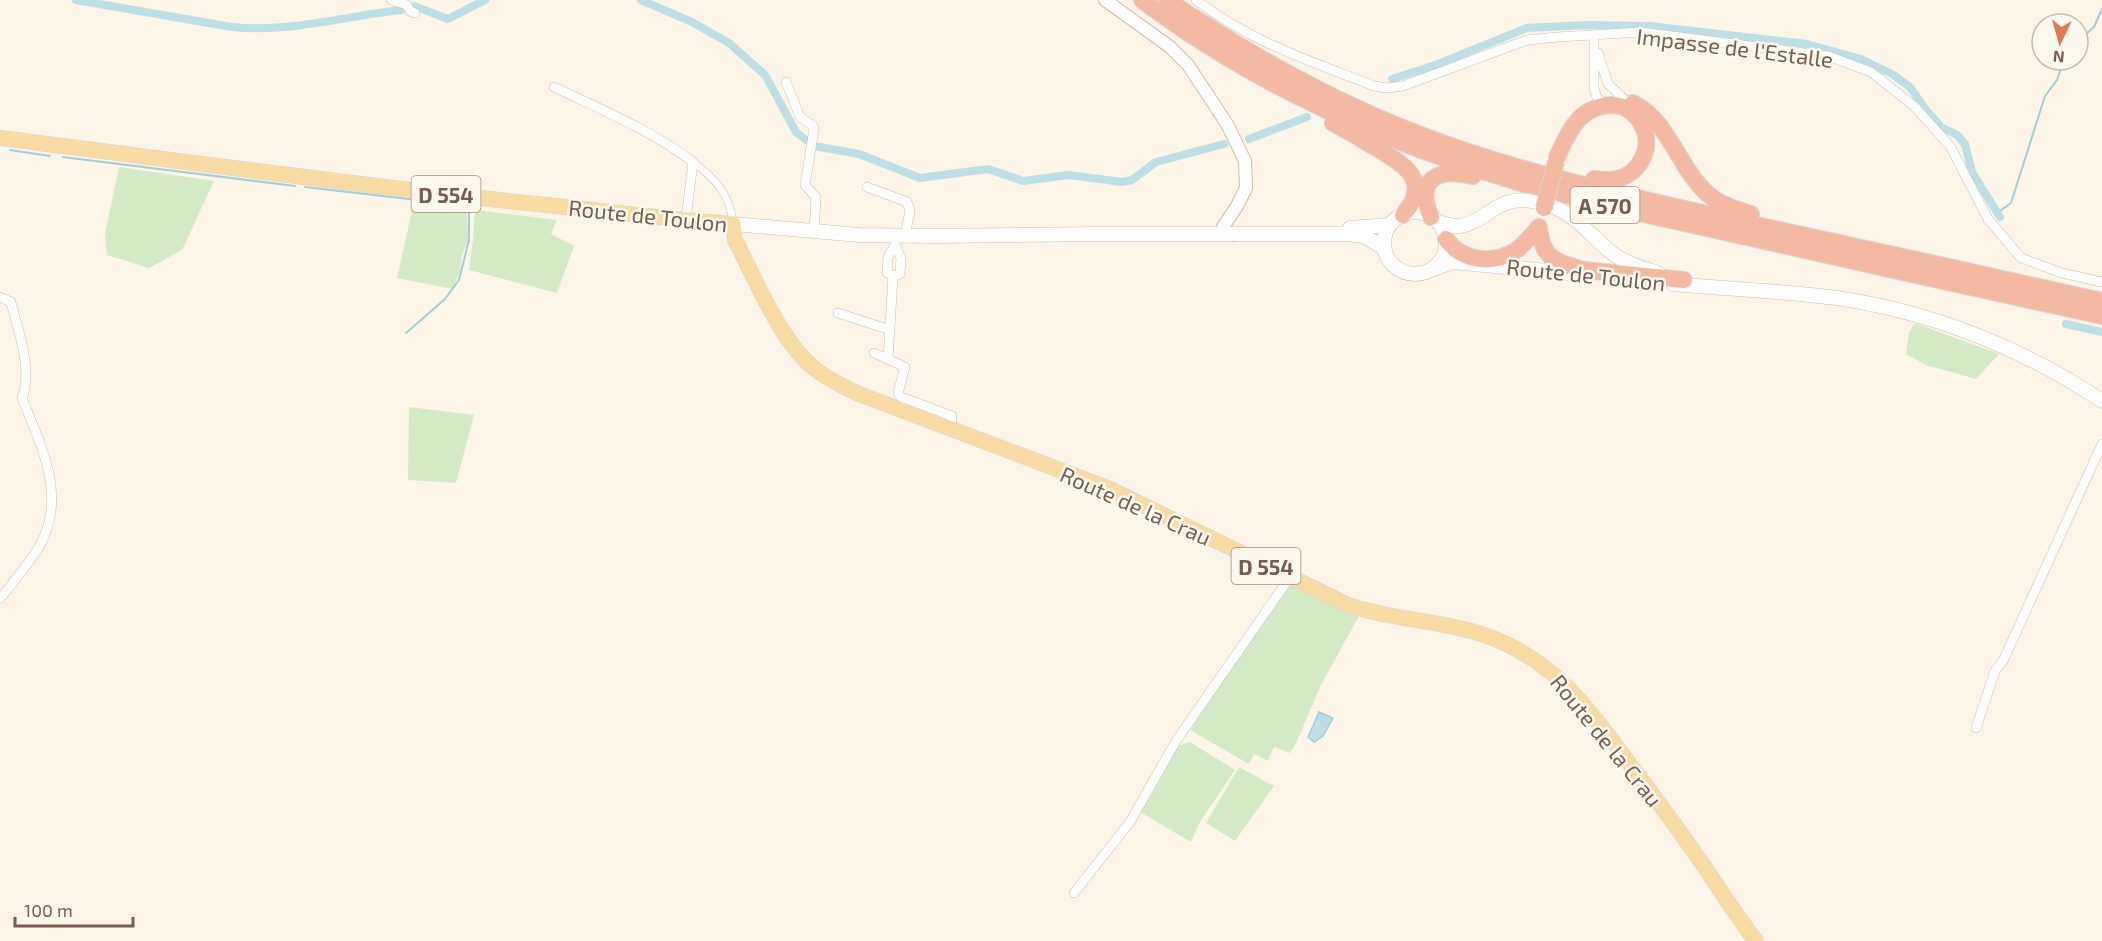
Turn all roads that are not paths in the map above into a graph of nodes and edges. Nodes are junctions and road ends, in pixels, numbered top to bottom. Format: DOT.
graph roads {
  1 [pos="391,0"];
  2 [pos="1105,0"];
  3 [pos="1142,0"];
  4 [pos="1167,0"];
  5 [pos="1196,0"];
  6 [pos="411,10"];
  7 [pos="1187,33"];
  8 [pos="1594,36"];
  9 [pos="1252,55"];
  10 [pos="786,82"];
  11 [pos="554,87"];
  12 [pos="1602,96"];
  13 [pos="0,138"];
  14 [pos="0,145"];
  15 [pos="1557,160"];
  16 [pos="693,162"];
  17 [pos="187,164"];
  18 [pos="867,187"];
  19 [pos="686,219"];
  20 [pos="1434,219"];
  21 [pos="1396,220"];
  22 [pos="705,222"];
  23 [pos="733,224"];
  24 [pos="1539,227"];
  25 [pos="1229,231"];
  26 [pos="814,232"];
  27 [pos="1112,234"];
  28 [pos="899,239"];
  29 [pos="735,240"];
  30 [pos="1446,240"];
  31 [pos="1384,248"];
  32 [pos="1485,264"];
  33 [pos="1431,270"];
  34 [pos="1968,272"];
  35 [pos="1684,280"];
  36 [pos="2102,282"];
  37 [pos="1743,289"];
  38 [pos="0,297"];
  39 [pos="2024,299"];
  40 [pos="2102,301"];
  41 [pos="838,313"];
  42 [pos="2102,316"];
  43 [pos="890,330"];
  44 [pos="874,353"];
  45 [pos="888,359"];
  46 [pos="2102,401"];
  47 [pos="951,429"];
  48 [pos="2102,444"];
  49 [pos="1290,577"];
  50 [pos="0,599"];
  51 [pos="1976,728"];
  52 [pos="1074,893"];
  53 [pos="1756,941"];
  1 -- 6 [label="street"];
  2 -- 25 [label="street"];
  3 -- 7 [label="highway, A 570"];
  4 -- 9 [label="highway, A 570"];
  5 -- 8 [label="street, Impasse de l'Estalle"];
  7 -- 21 [label="highway"];
  7 -- 39 [label="highway, A 570"];
  8 -- 12 [label="street"];
  8 -- 12 [label="street"];
  8 -- 36 [label="street, Impasse de l'Estalle"];
  9 -- 12 [label="highway"];
  9 -- 34 [label="highway, A 570"];
  10 -- 26 [label="street"];
  11 -- 16 [label="street"];
  12 -- 15 [label="highway"];
  12 -- 15 [label="highway"];
  12 -- 34 [label="highway"];
  13 -- 17 [label="main road, Route de Toulon / D 554"];
  14 -- 17 [label="main road, Route de Toulon / D 554"];
  15 -- 24 [label="highway, bridge"];
  16 -- 19 [label="street"];
  16 -- 23 [label="street"];
  17 -- 19 [label="main road, Route de Toulon / D 554"];
  18 -- 28 [label="street"];
  19 -- 22 [label="main road, Route de Toulon / D 554"];
  20 -- 21 [label="main road"];
  20 -- 30 [label="main road"];
  20 -- 35 [label="main road, Route de Toulon"];
  20 -- 39 [label="highway"];
  21 -- 25 [label="main road, Route de Toulon"];
  21 -- 31 [label="main road"];
  22 -- 23 [label="main road, Route de Toulon / D 554"];
  22 -- 29 [label="main road"];
  23 -- 26 [label="main road, Route de Toulon"];
  23 -- 29 [label="main road, Route de la Crau / D 554"];
  24 -- 30 [label="highway"];
  24 -- 32 [label="highway"];
  24 -- 35 [label="highway"];
  25 -- 27 [label="main road, Route de Toulon"];
  25 -- 27 [label="main road, Route de Toulon"];
  25 -- 31 [label="main road, Route de Toulon"];
  26 -- 28 [label="main road, Route de Toulon"];
  27 -- 28 [label="main road, Route de Toulon"];
  28 -- 43 [label="street"];
  29 -- 47 [label="main road, Route de la Crau / D 554"];
  30 -- 33 [label="main road"];
  31 -- 33 [label="main road"];
  32 -- 33 [label="main road, Route de Toulon"];
  32 -- 37 [label="main road, Route de Toulon"];
  34 -- 40 [label="highway, A 570"];
  35 -- 37 [label="main road, Route de Toulon"];
  37 -- 46 [label="main road, Route de Toulon"];
  38 -- 50 [label="street"];
  39 -- 42 [label="highway, A 570"];
  41 -- 43 [label="street"];
  43 -- 45 [label="street"];
  44 -- 45 [label="street"];
  45 -- 47 [label="street"];
  47 -- 49 [label="main road, Route de la Crau / D 554"];
  48 -- 51 [label="street"];
  49 -- 52 [label="street"];
  49 -- 53 [label="main road, Route de la Crau / D 554"];
}
